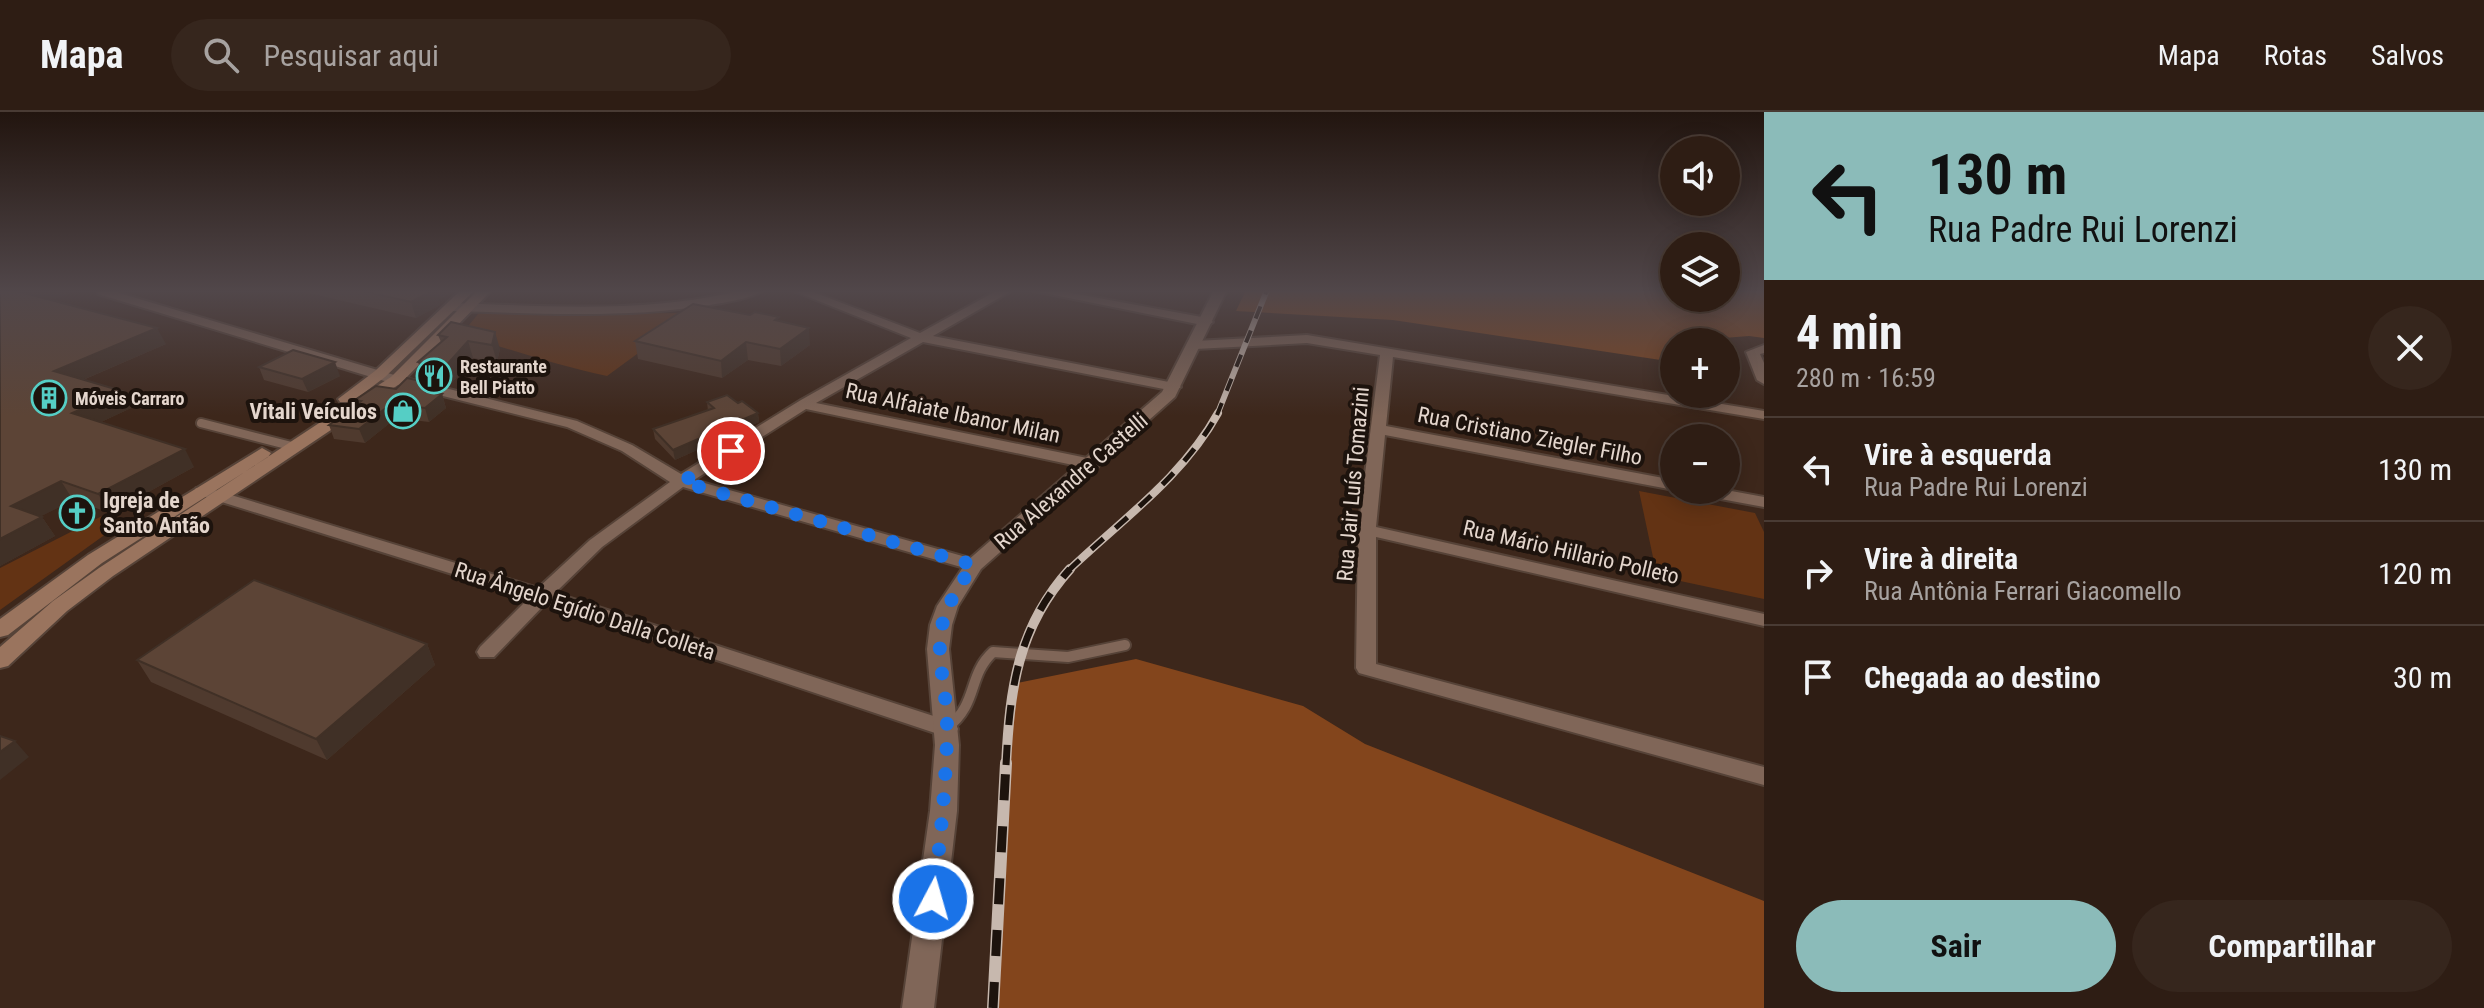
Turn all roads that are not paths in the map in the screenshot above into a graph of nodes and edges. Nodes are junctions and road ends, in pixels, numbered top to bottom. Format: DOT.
graph roads {
  1 [pos="239,332"];
  2 [pos="433,332"];
  3 [pos="905,332"];
  4 [pos="932,332"];
  5 [pos="1202,332"];
  6 [pos="921,338"];
  7 [pos="1195,345"];
  8 [pos="1764,349"];
  9 [pos="1387,352"];
  10 [pos="388,377"];
  11 [pos="1764,380"];
  12 [pos="1174,387"];
  13 [pos="805,405"];
  14 [pos="1764,415"];
  15 [pos="201,423"];
  16 [pos="1377,429"];
  17 [pos="286,445"];
  18 [pos="1092,464"];
  19 [pos="682,482"];
  20 [pos="1660,482"];
  21 [pos="202,491"];
  22 [pos="221,496"];
  23 [pos="1740,498"];
  24 [pos="1764,502"];
  25 [pos="1367,530"];
  26 [pos="974,565"];
  27 [pos="80,570"];
  28 [pos="106,572"];
  29 [pos="544,596"];
  30 [pos="1764,620"];
  31 [pos="0,630"];
  32 [pos="1125,645"];
  33 [pos="487,652"];
  34 [pos="1,658"];
  35 [pos="947,729"];
  36 [pos="1764,776"];
  37 [pos="918,1008"];
  1 -- 10 [label="street"];
  2 -- 10 [label="main road"];
  3 -- 6 [label="street"];
  4 -- 6 [label="street"];
  5 -- 7 [label="street, Rua Alexandre Castelli"];
  6 -- 12 [label="street"];
  6 -- 13 [label="street"];
  7 -- 9 [label="street"];
  7 -- 12 [label="street, Rua Alexandre Castelli"];
  8 -- 11 [label="street"];
  9 -- 14 [label="street"];
  9 -- 16 [label="street, Rua Jair Luís Tomazini"];
  10 -- 17 [label="main road"];
  10 -- 19 [label="street"];
  12 -- 18 [label="street, Rua Alexandre Castelli"];
  13 -- 18 [label="street, Rua Alfaiate Ibanor Milan"];
  13 -- 19 [label="street"];
  15 -- 17 [label="lane"];
  16 -- 20 [label="street, Rua Cristiano Ziegler Filho"];
  16 -- 25 [label="street, Rua Jair Luís Tomazini"];
  17 -- 21 [label="main road"];
  17 -- 22 [label="main road"];
  18 -- 26 [label="street, Rua Alexandre Castelli"];
  19 -- 26 [label="street"];
  19 -- 29 [label="street"];
  21 -- 22 [label="street, Rua Ângelo Egídio Dalla Colleta"];
  21 -- 27 [label="main road"];
  22 -- 28 [label="main road"];
  22 -- 29 [label="street, Rua Ângelo Egídio Dalla Colleta"];
  23 -- 24 [label="street"];
  25 -- 30 [label="street, Rua Mário Hillario Polleto"];
  25 -- 36 [label="street, Rua Jair Luís Tomazini"];
  26 -- 35 [label="street, Rua Alexandre Castelli"];
  27 -- 28 [label="main road"];
  27 -- 31 [label="main road"];
  28 -- 34 [label="main road"];
  29 -- 33 [label="street"];
  29 -- 35 [label="street, Rua Ângelo Egídio Dalla Colleta"];
  32 -- 35 [label="lane"];
  35 -- 37 [label="street, Rua Alexandre Castelli"];
}
